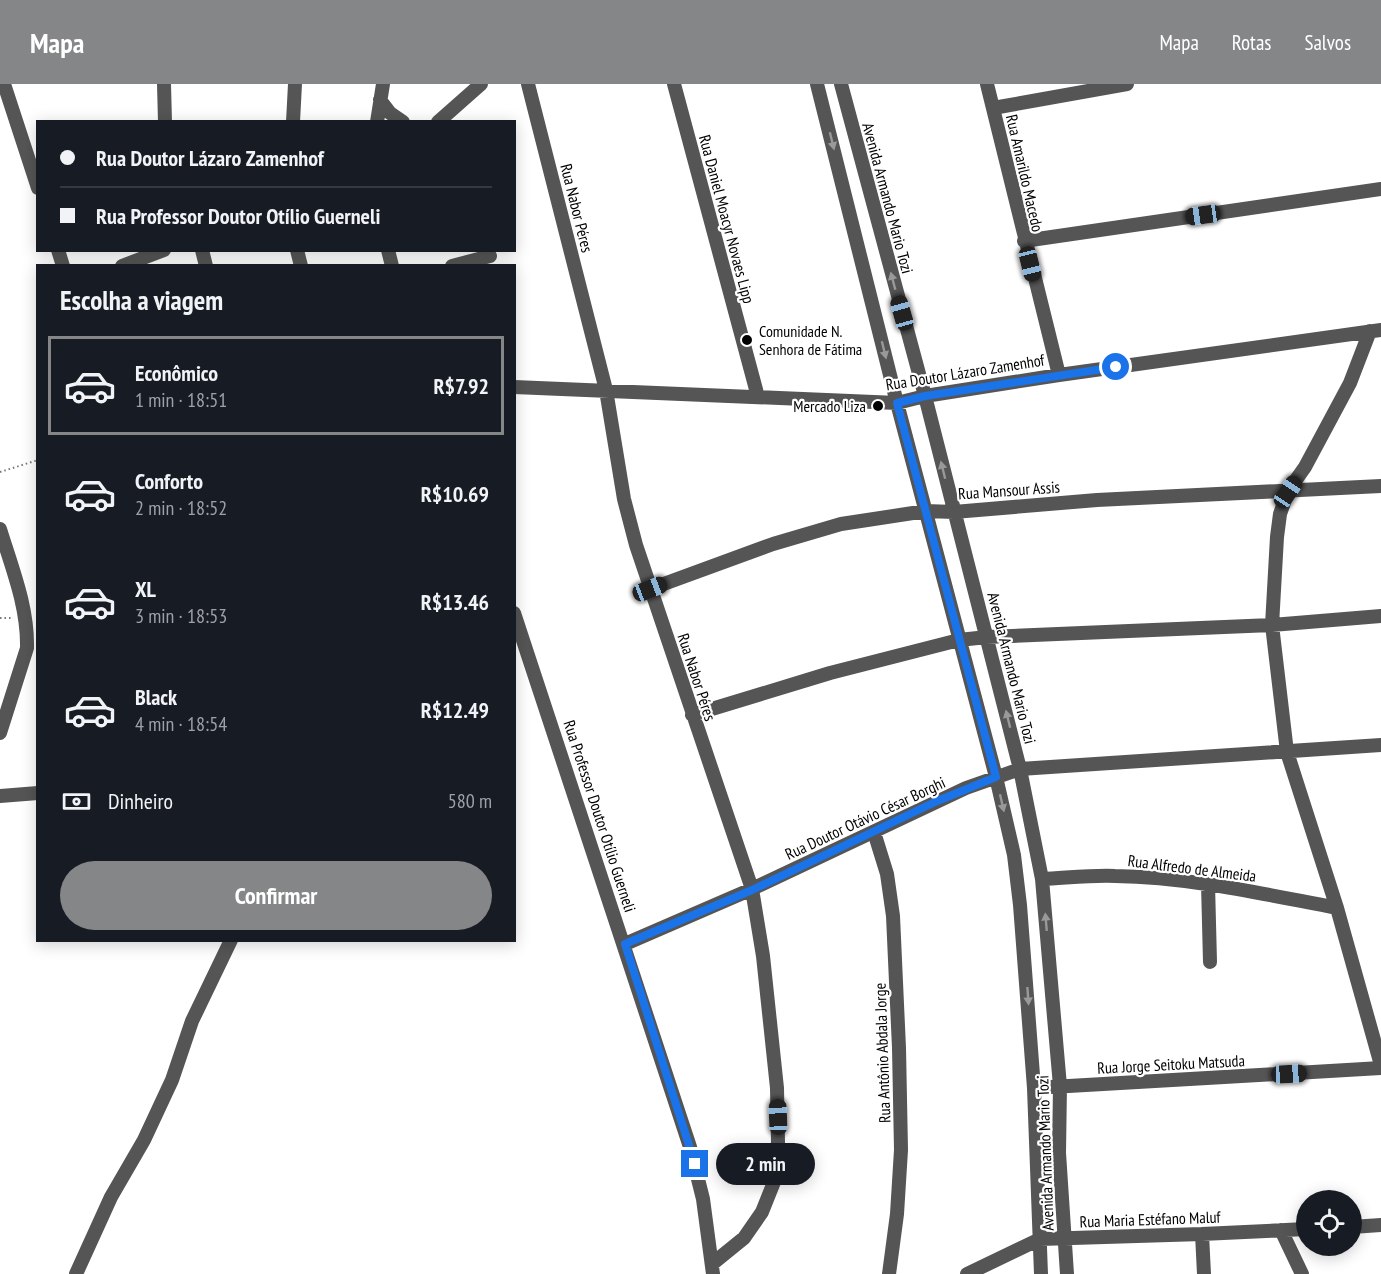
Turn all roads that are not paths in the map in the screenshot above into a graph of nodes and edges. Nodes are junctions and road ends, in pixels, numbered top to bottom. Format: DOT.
graph roads {
  1 [pos="4,84"];
  2 [pos="164,84"];
  3 [pos="295,84"];
  4 [pos="383,84"];
  5 [pos="481,84"];
  6 [pos="528,84"];
  7 [pos="674,84"];
  8 [pos="817,84"];
  9 [pos="841,84"];
  10 [pos="987,84"];
  11 [pos="1127,84"];
  12 [pos="380,100"];
  13 [pos="993,108"];
  14 [pos="165,120"];
  15 [pos="293,120"];
  16 [pos="377,120"];
  17 [pos="400,120"];
  18 [pos="440,120"];
  19 [pos="36,182"];
  20 [pos="1381,189"];
  21 [pos="1024,241"];
  22 [pos="159,252"];
  23 [pos="490,256"];
  24 [pos="127,264"];
  25 [pos="460,264"];
  26 [pos="1376,330"];
  27 [pos="1059,375"];
  28 [pos="516,387"];
  29 [pos="606,390"];
  30 [pos="925,396"];
  31 [pos="758,398"];
  32 [pos="897,403"];
  33 [pos="1381,486"];
  34 [pos="1288,492"];
  35 [pos="926,511"];
  36 [pos="954,512"];
  37 [pos="0,529"];
  38 [pos="650,589"];
  39 [pos="1381,616"];
  40 [pos="516,619"];
  41 [pos="1272,625"];
  42 [pos="987,637"];
  43 [pos="959,640"];
  44 [pos="692,715"];
  45 [pos="0,733"];
  46 [pos="1381,745"];
  47 [pos="1287,752"];
  48 [pos="1020,769"];
  49 [pos="996,777"];
  50 [pos="36,793"];
  51 [pos="0,796"];
  52 [pos="874,832"];
  53 [pos="1042,879"];
  54 [pos="1208,884"];
  55 [pos="752,890"];
  56 [pos="1336,908"];
  57 [pos="230,942"];
  58 [pos="625,944"];
  59 [pos="1210,962"];
  60 [pos="1381,1067"];
  61 [pos="1060,1086"];
  62 [pos="1034,1088"];
  63 [pos="1381,1226"];
  64 [pos="1362,1227"];
  65 [pos="1296,1229"];
  66 [pos="1281,1230"];
  67 [pos="1202,1234"];
  68 [pos="1065,1238"];
  69 [pos="1040,1239"];
  70 [pos="713,1269"];
  71 [pos="76,1274"];
  72 [pos="889,1274"];
  73 [pos="967,1274"];
  74 [pos="1041,1274"];
  75 [pos="1066,1274"];
  76 [pos="1204,1274"];
  77 [pos="1302,1274"];
  1 -- 19 [label="street"];
  2 -- 14 [label="street"];
  3 -- 15 [label="street"];
  4 -- 12 [label="street"];
  5 -- 18 [label="street"];
  6 -- 29 [label="street, Rua Nabor Péres"];
  7 -- 31 [label="street, Rua Daniel Moacyr Novaes Lipp"];
  8 -- 32 [label="street, Avenida Armando Mario Tozi, one-way"];
  30 -- 9 [label="street, Avenida Armando Mario Tozi, one-way"];
  10 -- 13 [label="street, Rua Amarildo Macedo"];
  11 -- 13 [label="street"];
  12 -- 16 [label="street"];
  12 -- 17 [label="street"];
  13 -- 21 [label="street, Rua Amarildo Macedo"];
  20 -- 21 [label="street"];
  21 -- 27 [label="street, Rua Amarildo Macedo"];
  22 -- 24 [label="street"];
  23 -- 25 [label="street"];
  26 -- 27 [label="street, Rua Doutor Lázaro Zamenhof"];
  26 -- 34 [label="street"];
  27 -- 30 [label="street, Rua Doutor Lázaro Zamenhof"];
  28 -- 29 [label="street, Rua Doutor Lázaro Zamenhof"];
  29 -- 31 [label="street, Rua Doutor Lázaro Zamenhof"];
  29 -- 38 [label="street, Rua Nabor Péres"];
  30 -- 32 [label="street, Rua Doutor Lázaro Zamenhof"];
  36 -- 30 [label="street, Avenida Armando Mario Tozi, one-way"];
  31 -- 32 [label="street, Rua Doutor Lázaro Zamenhof"];
  32 -- 35 [label="street, Avenida Armando Mario Tozi"];
  33 -- 34 [label="street, Rua Mansour Assis"];
  34 -- 36 [label="street, Rua Mansour Assis"];
  34 -- 41 [label="street"];
  35 -- 36 [label="street, Rua Mansour Assis"];
  35 -- 38 [label="street, Rua Mansour Assis"];
  35 -- 43 [label="street, Avenida Armando Mario Tozi"];
  36 -- 42 [label="street, Avenida Armando Mario Tozi"];
  37 -- 45 [label="street"];
  38 -- 44 [label="street, Rua Nabor Péres"];
  39 -- 41 [label="street"];
  40 -- 58 [label="street, Rua Professor Doutor Otílio Guerneli"];
  41 -- 42 [label="street"];
  41 -- 47 [label="street"];
  42 -- 43 [label="street"];
  48 -- 42 [label="street, Avenida Armando Mario Tozi, one-way"];
  43 -- 44 [label="street"];
  43 -- 49 [label="street, Avenida Armando Mario Tozi"];
  44 -- 55 [label="street, Rua Nabor Péres"];
  46 -- 47 [label="street, Rua Doutor Otávio César Borghi"];
  47 -- 48 [label="street, Rua Doutor Otávio César Borghi"];
  47 -- 56 [label="street"];
  48 -- 49 [label="street, Rua Doutor Otávio César Borghi"];
  48 -- 53 [label="street, Avenida Armando Mario Tozi"];
  49 -- 52 [label="street, Rua Doutor Otávio César Borghi"];
  49 -- 62 [label="street, Avenida Armando Mario Tozi, one-way"];
  50 -- 51 [label="street"];
  52 -- 55 [label="street, Rua Doutor Otávio César Borghi"];
  52 -- 72 [label="street, Rua Antônio Abdala Jorge"];
  53 -- 54 [label="street, Rua Alfredo de Almeida"];
  61 -- 53 [label="street, Avenida Armando Mario Tozi, one-way"];
  54 -- 56 [label="street, Rua Alfredo de Almeida"];
  54 -- 59 [label="street"];
  55 -- 58 [label="street, Rua Doutor Otávio César Borghi"];
  55 -- 70 [label="street, Rua Nabor Péres"];
  56 -- 60 [label="street"];
  57 -- 71 [label="street"];
  58 -- 70 [label="street, Rua Professor Doutor Otílio Guerneli"];
  60 -- 61 [label="street, Rua Jorge Seitoku Matsuda"];
  61 -- 62 [label="street, Rua Jorge Seitoku Matsuda"];
  61 -- 68 [label="street, Avenida Armando Mario Tozi"];
  62 -- 69 [label="street, Avenida Armando Mario Tozi"];
  63 -- 64 [label="street"];
  65 -- 66 [label="street, Rua Maria Estéfano Maluf"];
  66 -- 67 [label="street, Rua Maria Estéfano Maluf"];
  66 -- 77 [label="street"];
  67 -- 68 [label="street, Rua Maria Estéfano Maluf"];
  67 -- 76 [label="street"];
  68 -- 69 [label="street, Rua Maria Estéfano Maluf"];
  68 -- 75 [label="street, Avenida Armando Mario Tozi"];
  69 -- 73 [label="street, Rua Maria Estéfano Maluf"];
  69 -- 74 [label="street, Avenida Armando Mario Tozi"];
}
